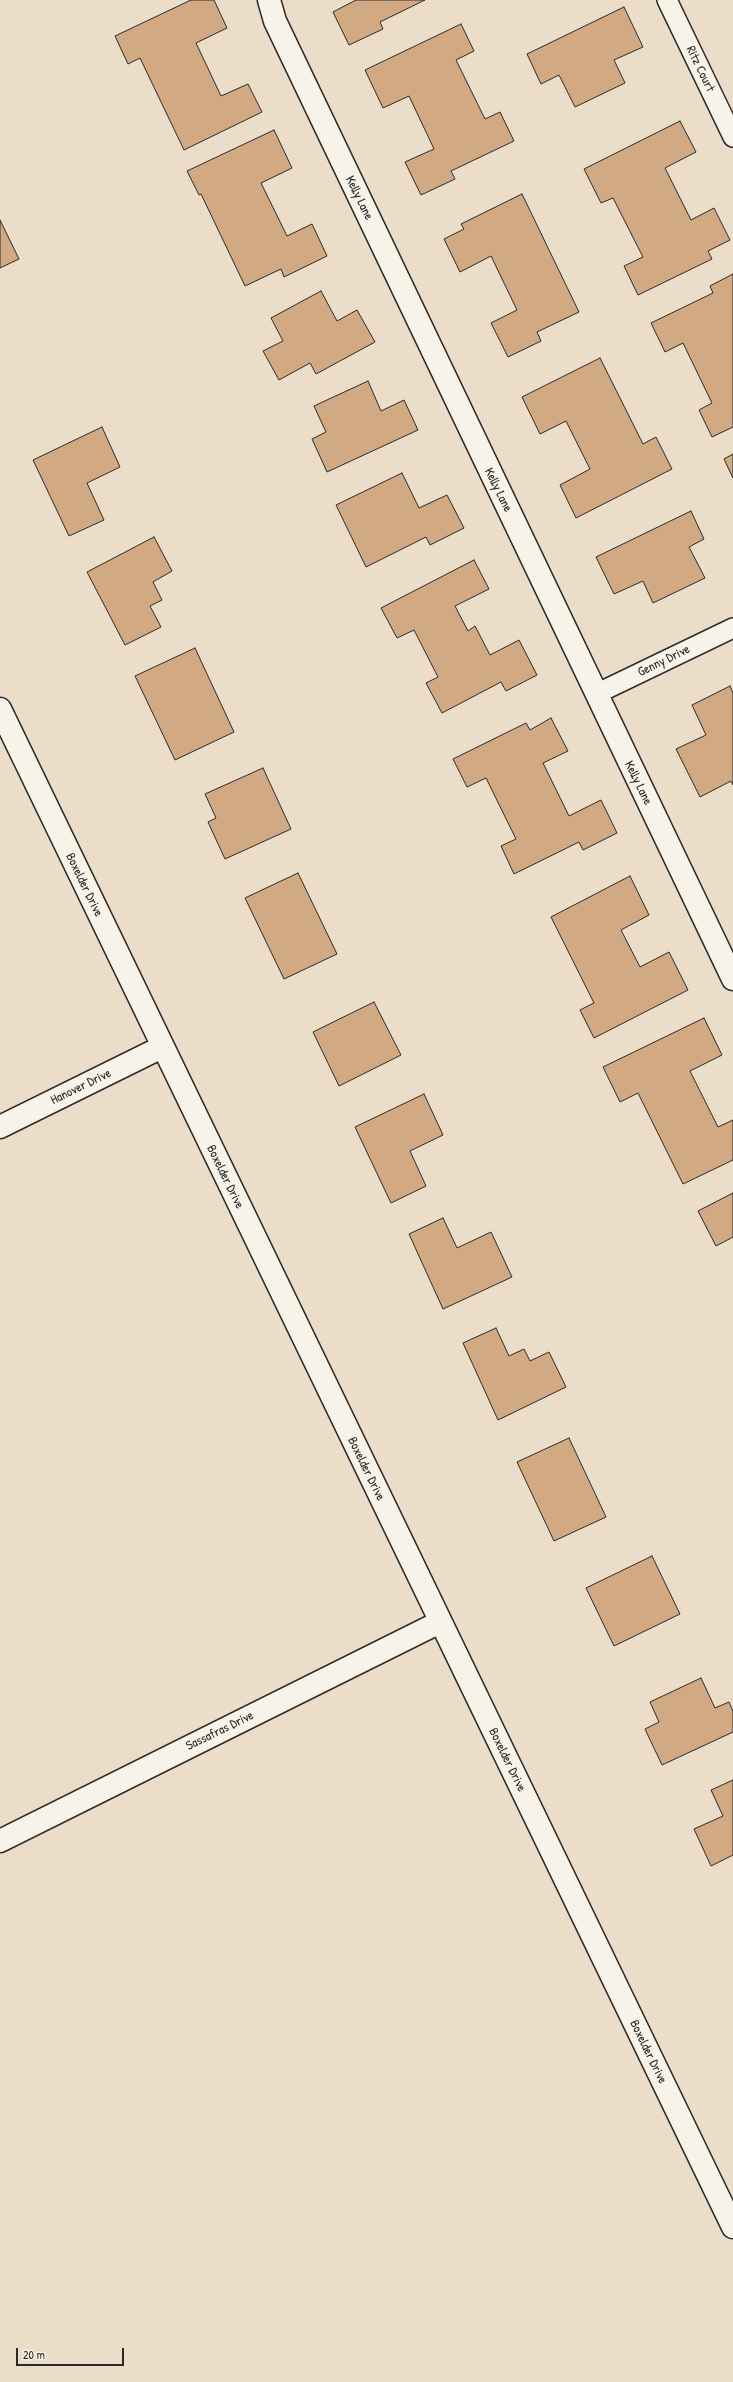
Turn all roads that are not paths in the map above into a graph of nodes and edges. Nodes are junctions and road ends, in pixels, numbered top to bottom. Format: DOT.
graph roads {
  1 [pos="269,0"];
  2 [pos="667,0"];
  3 [pos="733,137"];
  4 [pos="733,628"];
  5 [pos="596,694"];
  6 [pos="0,709"];
  7 [pos="733,979"];
  8 [pos="162,1047"];
  9 [pos="0,1127"];
  10 [pos="440,1622"];
  11 [pos="0,1841"];
  12 [pos="733,2227"];
  1 -- 5 [label="street, Kelly Lane"];
  2 -- 3 [label="lane, Ritz Court"];
  4 -- 5 [label="lane, Genny Drive"];
  5 -- 7 [label="street, Kelly Lane"];
  6 -- 8 [label="street, Boxelder Drive"];
  8 -- 9 [label="street, Hanover Drive"];
  8 -- 10 [label="street, Boxelder Drive"];
  10 -- 11 [label="street, Sassafras Drive"];
  10 -- 12 [label="street, Boxelder Drive"];
}
